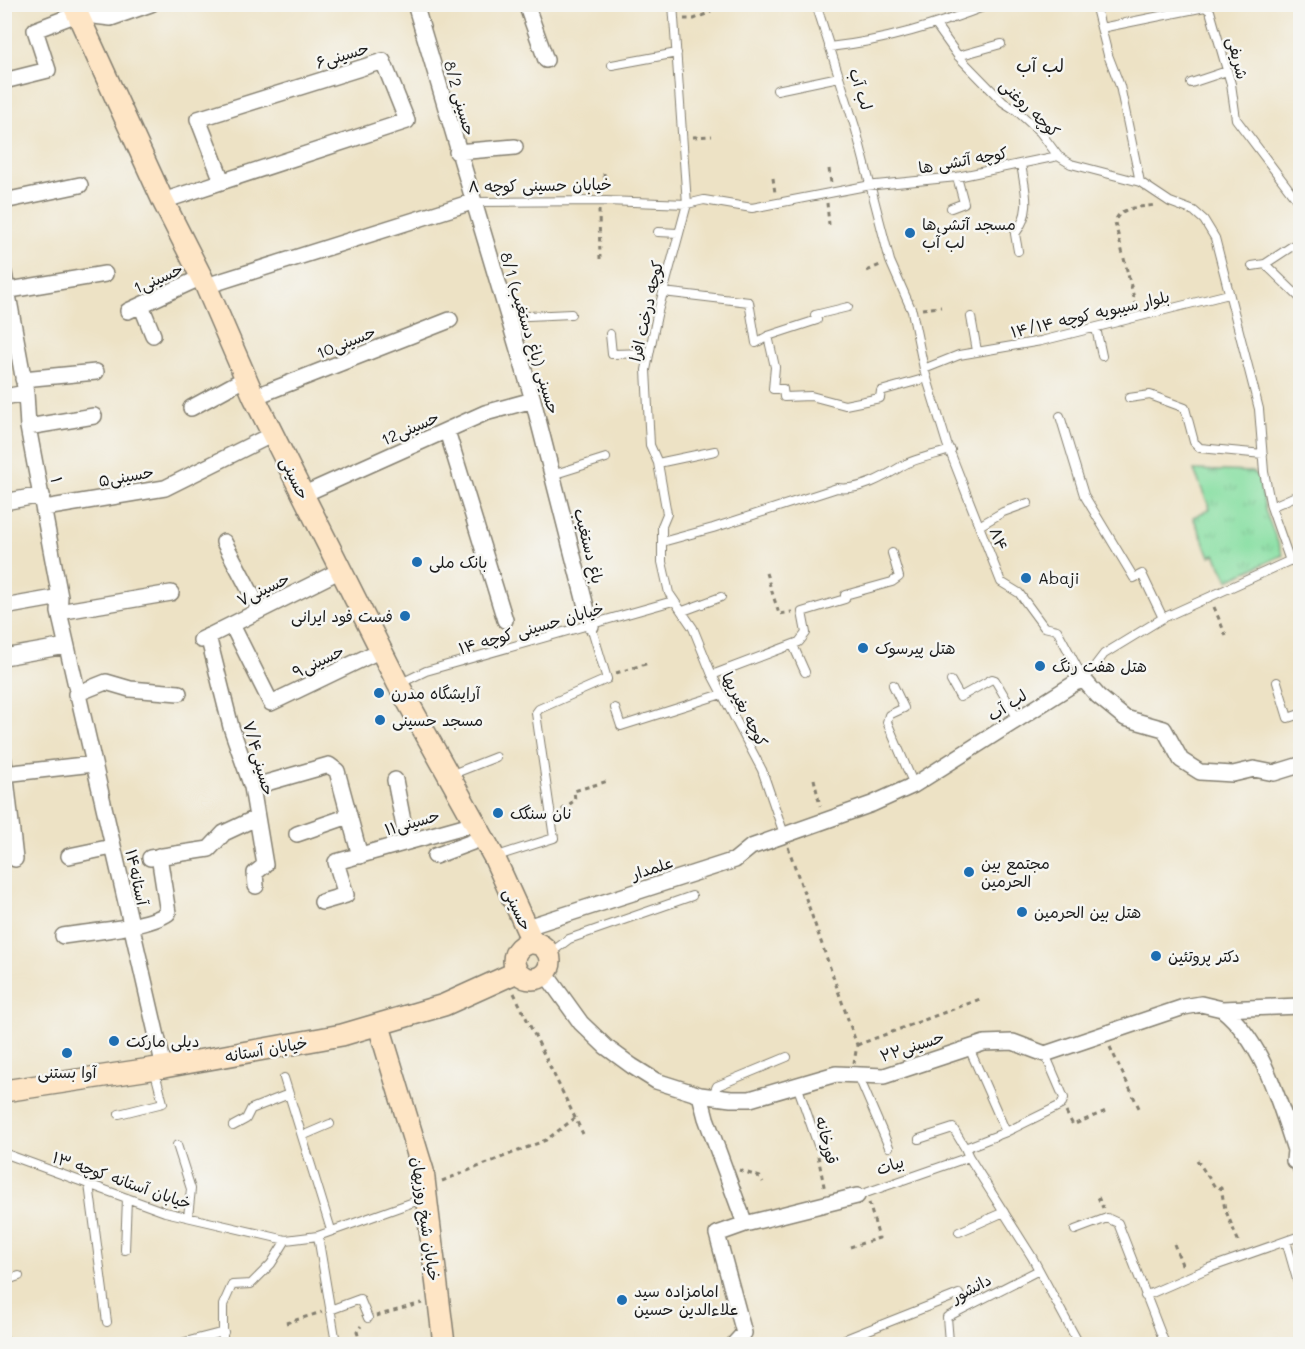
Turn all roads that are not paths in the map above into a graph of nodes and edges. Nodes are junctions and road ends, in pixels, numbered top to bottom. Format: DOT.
graph roads {
  1 [pos="151,4"];
  2 [pos="415,4"];
  3 [pos="526,4"];
  4 [pos="674,4"];
  5 [pos="816,4"];
  6 [pos="991,4"];
  7 [pos="1095,4"];
  8 [pos="1205,6"];
  9 [pos="75,9"];
  10 [pos="936,25"];
  11 [pos="1101,28"];
  12 [pos="1001,44"];
  13 [pos="829,47"];
  14 [pos="677,53"];
  15 [pos="958,56"];
  16 [pos="546,60"];
  17 [pos="612,65"];
  18 [pos="1227,71"];
  19 [pos="839,77"];
  20 [pos="4,81"];
  21 [pos="1191,83"];
  22 [pos="777,90"];
  23 [pos="515,147"];
  24 [pos="457,152"];
  25 [pos="1058,156"];
  26 [pos="1021,164"];
  27 [pos="957,177"];
  28 [pos="222,181"];
  29 [pos="1140,182"];
  30 [pos="80,185"];
  31 [pos="871,185"];
  32 [pos="4,201"];
  33 [pos="163,201"];
  34 [pos="472,202"];
  35 [pos="687,204"];
  36 [pos="776,204"];
  37 [pos="1300,204"];
  38 [pos="951,208"];
  39 [pos="658,232"];
  40 [pos="678,233"];
  41 [pos="1300,241"];
  42 [pos="1018,250"];
  43 [pos="1265,264"];
  44 [pos="1252,266"];
  45 [pos="1234,268"];
  46 [pos="1224,270"];
  47 [pos="4,273"];
  48 [pos="105,274"];
  49 [pos="204,282"];
  50 [pos="6,290"];
  51 [pos="663,292"];
  52 [pos="1228,294"];
  53 [pos="1300,298"];
  54 [pos="848,307"];
  55 [pos="912,311"];
  56 [pos="571,314"];
  57 [pos="506,317"];
  58 [pos="971,317"];
  59 [pos="450,320"];
  60 [pos="1096,328"];
  61 [pos="610,334"];
  62 [pos="153,335"];
  63 [pos="768,336"];
  64 [pos="977,351"];
  65 [pos="649,353"];
  66 [pos="1102,356"];
  67 [pos="924,369"];
  68 [pos="96,372"];
  69 [pos="246,378"];
  70 [pos="927,378"];
  71 [pos="24,386"];
  72 [pos="4,397"];
  73 [pos="254,397"];
  74 [pos="1129,398"];
  75 [pos="533,400"];
  76 [pos="191,408"];
  77 [pos="94,416"];
  78 [pos="1060,416"];
  79 [pos="28,428"];
  80 [pos="447,431"];
  81 [pos="273,434"];
  82 [pos="951,450"];
  83 [pos="715,451"];
  84 [pos="1263,454"];
  85 [pos="606,458"];
  86 [pos="658,463"];
  87 [pos="552,475"];
  88 [pos="1300,494"];
  89 [pos="303,495"];
  90 [pos="4,502"];
  91 [pos="43,502"];
  92 [pos="1028,504"];
  93 [pos="1271,507"];
  94 [pos="979,526"];
  95 [pos="224,542"];
  96 [pos="662,542"];
  97 [pos="892,553"];
  98 [pos="1300,556"];
  99 [pos="1290,561"];
  100 [pos="341,570"];
  101 [pos="171,593"];
  102 [pos="721,597"];
  103 [pos="673,601"];
  104 [pos="59,604"];
  105 [pos="4,608"];
  106 [pos="260,610"];
  107 [pos="682,611"];
  108 [pos="1163,618"];
  109 [pos="505,620"];
  110 [pos="231,625"];
  111 [pos="591,626"];
  112 [pos="205,638"];
  113 [pos="793,645"];
  114 [pos="66,646"];
  115 [pos="381,651"];
  116 [pos="4,657"];
  117 [pos="805,672"];
  118 [pos="712,675"];
  119 [pos="1084,680"];
  120 [pos="951,681"];
  121 [pos="1277,682"];
  122 [pos="398,684"];
  123 [pos="893,685"];
  124 [pos="179,693"];
  125 [pos="76,694"];
  126 [pos="722,694"];
  127 [pos="615,708"];
  128 [pos="1300,714"];
  129 [pos="1018,719"];
  130 [pos="496,757"];
  131 [pos="93,764"];
  132 [pos="1300,765"];
  133 [pos="5,770"];
  134 [pos="449,776"];
  135 [pos="395,780"];
  136 [pos="914,785"];
  137 [pos="252,787"];
  138 [pos="349,816"];
  139 [pos="256,818"];
  140 [pos="479,830"];
  141 [pos="297,834"];
  142 [pos="784,834"];
  143 [pos="407,842"];
  144 [pos="112,847"];
  145 [pos="69,856"];
  146 [pos="360,856"];
  147 [pos="435,856"];
  148 [pos="494,857"];
  149 [pos="15,859"];
  150 [pos="256,886"];
  151 [pos="692,896"];
  152 [pos="322,902"];
  153 [pos="129,925"];
  154 [pos="63,936"];
  155 [pos="538,949"];
  156 [pos="512,975"];
  157 [pos="1300,1006"];
  158 [pos="1221,1010"];
  159 [pos="379,1026"];
  160 [pos="969,1046"];
  161 [pos="1045,1054"];
  162 [pos="787,1057"];
  163 [pos="159,1068"];
  164 [pos="855,1074"];
  165 [pos="284,1078"];
  166 [pos="797,1085"];
  167 [pos="4,1091"];
  168 [pos="289,1094"];
  169 [pos="706,1096"];
  170 [pos="119,1114"];
  171 [pos="330,1124"];
  172 [pos="233,1126"];
  173 [pos="1006,1132"];
  174 [pos="302,1136"];
  175 [pos="919,1139"];
  176 [pos="177,1145"];
  177 [pos="818,1145"];
  178 [pos="889,1147"];
  179 [pos="965,1148"];
  180 [pos="9,1155"];
  181 [pos="969,1157"];
  182 [pos="1294,1161"];
  183 [pos="1300,1178"];
  184 [pos="89,1184"];
  185 [pos="425,1193"];
  186 [pos="862,1194"];
  187 [pos="127,1198"];
  188 [pos="1004,1212"];
  189 [pos="188,1217"];
  190 [pos="745,1224"];
  191 [pos="331,1230"];
  192 [pos="1075,1230"];
  193 [pos="959,1232"];
  194 [pos="318,1236"];
  195 [pos="1300,1236"];
  196 [pos="286,1240"];
  197 [pos="1286,1241"];
  198 [pos="125,1250"];
  199 [pos="1039,1270"];
  200 [pos="19,1276"];
  201 [pos="4,1281"];
  202 [pos="1300,1290"];
  203 [pos="1146,1296"];
  204 [pos="964,1306"];
  205 [pos="330,1310"];
  206 [pos="368,1318"];
  207 [pos="107,1322"];
  208 [pos="224,1332"];
  209 [pos="4,1339"];
  210 [pos="31,1340"];
  211 [pos="185,1342"];
  212 [pos="6,1344"];
  213 [pos="19,1344"];
  214 [pos="224,1344"];
  215 [pos="333,1344"];
  216 [pos="444,1344"];
  217 [pos="734,1344"];
  218 [pos="833,1344"];
  219 [pos="942,1344"];
  220 [pos="1079,1344"];
  221 [pos="1166,1344"];
  1 -- 9 [label="street"];
  2 -- 24 [label="street, 8/2 حسینی"];
  3 -- 16 [label="street"];
  4 -- 14 [label="lane"];
  5 -- 13 [label="lane, لب آب"];
  6 -- 10 [label="lane"];
  7 -- 11 [label="lane"];
  8 -- 11 [label="lane, شریفی"];
  8 -- 18 [label="lane, شریفی"];
  9 -- 20 [label="street"];
  9 -- 33 [label="street, حسینی"];
  10 -- 13 [label="lane"];
  10 -- 15 [label="lane, کوچه روغنی"];
  11 -- 29 [label="lane"];
  12 -- 15 [label="lane"];
  13 -- 19 [label="lane, لب آب"];
  14 -- 17 [label="lane"];
  14 -- 35 [label="lane"];
  15 -- 25 [label="lane, کوچه روغنی"];
  18 -- 21 [label="lane"];
  18 -- 37 [label="lane, شریفی"];
  19 -- 22 [label="lane"];
  19 -- 31 [label="lane, لب آب"];
  23 -- 24 [label="street"];
  24 -- 34 [label="street, 8/2 حسینی"];
  25 -- 26 [label="lane, کوچه آتشی ها"];
  25 -- 29 [label="lane"];
  26 -- 27 [label="lane, کوچه آتشی ها"];
  26 -- 42 [label="lane"];
  27 -- 31 [label="lane, کوچه آتشی ها"];
  27 -- 38 [label="lane"];
  28 -- 28 [label="street, حسینی۶"];
  28 -- 33 [label="street, حسینی۶"];
  29 -- 46 [label="lane"];
  30 -- 32 [label="street"];
  31 -- 36 [label="lane, کوچه آتشی ها"];
  31 -- 55 [label="lane, لب آب"];
  33 -- 49 [label="street, حسینی"];
  34 -- 35 [label="lane, خیابان حسینی کوچه ۸"];
  34 -- 49 [label="street, خیابان حسینی کوچه ۸"];
  34 -- 57 [label="street, 8/1 حسینی (باغ دستغیب)"];
  35 -- 36 [label="lane, خیابان حسینی کوچه ۸"];
  35 -- 40 [label="lane, کوچه درخت افرا"];
  39 -- 40 [label="lane"];
  40 -- 51 [label="lane, کوچه درخت افرا"];
  41 -- 43 [label="lane"];
  43 -- 44 [label="lane"];
  43 -- 53 [label="lane"];
  45 -- 46 [label="lane"];
  46 -- 52 [label="lane"];
  47 -- 50 [label="street, ۱"];
  48 -- 50 [label="street"];
  49 -- 62 [label="street, حسینی1"];
  49 -- 69 [label="street, حسینی"];
  50 -- 71 [label="street, ۱"];
  51 -- 63 [label="lane"];
  51 -- 65 [label="lane, کوچه درخت افرا"];
  52 -- 60 [label="lane, بلوار سیبویه کوچه ۱۴/۱۴"];
  52 -- 84 [label="lane"];
  54 -- 63 [label="lane"];
  55 -- 67 [label="lane, ۸۴"];
  56 -- 57 [label="lane"];
  57 -- 75 [label="street, 8/1 حسینی (باغ دستغیب)"];
  58 -- 64 [label="lane"];
  59 -- 73 [label="street, حسینی10"];
  60 -- 64 [label="lane, بلوار سیبویه کوچه ۱۴/۱۴"];
  60 -- 66 [label="lane"];
  61 -- 65 [label="lane"];
  63 -- 70 [label="lane"];
  64 -- 67 [label="lane, بلوار سیبویه کوچه ۱۴/۱۴"];
  65 -- 86 [label="lane, کوچه درخت افرا"];
  67 -- 70 [label="lane, ۸۴"];
  68 -- 71 [label="street"];
  69 -- 73 [label="street, حسینی"];
  69 -- 76 [label="street"];
  70 -- 82 [label="lane, ۸۴"];
  71 -- 72 [label="street"];
  71 -- 79 [label="street, ۱"];
  73 -- 81 [label="street, حسینی"];
  74 -- 84 [label="lane"];
  75 -- 80 [label="street, حسینی12"];
  75 -- 87 [label="street, 8/1 حسینی (باغ دستغیب)"];
  77 -- 79 [label="street"];
  78 -- 108 [label="lane"];
  79 -- 91 [label="street, ۱"];
  80 -- 89 [label="street, حسینی12"];
  80 -- 109 [label="street"];
  81 -- 89 [label="street, حسینی"];
  81 -- 91 [label="street, حسینی۵"];
  82 -- 94 [label="lane, ۸۴"];
  82 -- 96 [label="lane"];
  83 -- 86 [label="lane"];
  84 -- 93 [label="lane"];
  85 -- 87 [label="lane"];
  86 -- 96 [label="lane, کوچه درخت افرا"];
  87 -- 111 [label="street, باغ دستغیب"];
  88 -- 93 [label="lane"];
  89 -- 100 [label="street, حسینی"];
  90 -- 91 [label="street, حسینی۵"];
  91 -- 104 [label="street, ۱"];
  92 -- 94 [label="lane"];
  93 -- 99 [label="lane"];
  94 -- 119 [label="lane, ۸۴"];
  95 -- 106 [label="street"];
  96 -- 103 [label="lane, کوچه درخت افرا"];
  97 -- 113 [label="lane"];
  98 -- 99 [label="lane, لب آب"];
  99 -- 108 [label="lane, لب آب"];
  100 -- 106 [label="street, حسینی۷"];
  100 -- 115 [label="street, حسینی"];
  101 -- 104 [label="street"];
  102 -- 107 [label="lane"];
  103 -- 107 [label="lane, کوچه بغیریها"];
  103 -- 111 [label="lane, خیابان حسینی کوچه ۱۴"];
  104 -- 105 [label="street"];
  104 -- 114 [label="street, ۱"];
  106 -- 110 [label="street, حسینی۷"];
  107 -- 118 [label="lane, کوچه بغیریها"];
  108 -- 119 [label="lane, لب آب"];
  110 -- 112 [label="street, حسینی۷"];
  110 -- 115 [label="street, حسینی۹"];
  111 -- 122 [label="lane, خیابان حسینی کوچه ۱۴"];
  111 -- 148 [label="lane"];
  112 -- 137 [label="street, حسینی۷/۴"];
  113 -- 117 [label="lane"];
  113 -- 118 [label="lane"];
  114 -- 116 [label="street"];
  114 -- 125 [label="street, ۱"];
  115 -- 122 [label="street, حسینی"];
  118 -- 126 [label="lane, کوچه بغیریها"];
  119 -- 129 [label="street, لب آب"];
  119 -- 132 [label="street"];
  120 -- 129 [label="lane"];
  121 -- 128 [label="lane"];
  122 -- 134 [label="street, حسینی"];
  123 -- 136 [label="lane"];
  124 -- 125 [label="street"];
  125 -- 131 [label="street, آستانه۱۴"];
  126 -- 127 [label="lane"];
  126 -- 142 [label="lane, کوچه بغیریها"];
  129 -- 136 [label="street, لب آب"];
  130 -- 134 [label="lane"];
  131 -- 133 [label="street"];
  131 -- 144 [label="street, آستانه۱۴"];
  133 -- 149 [label="street"];
  134 -- 140 [label="street, حسینی"];
  135 -- 143 [label="street"];
  136 -- 142 [label="street, لب آب"];
  137 -- 138 [label="street"];
  137 -- 139 [label="street, حسینی۷/۴"];
  138 -- 141 [label="street"];
  138 -- 146 [label="street"];
  139 -- 150 [label="street, حسینی۷/۴"];
  139 -- 153 [label="street"];
  140 -- 143 [label="street, حسینی۱۱"];
  140 -- 147 [label="street"];
  140 -- 148 [label="street, حسینی"];
  142 -- 155 [label="street, علمدار"];
  143 -- 146 [label="street, حسینی۱۱"];
  144 -- 145 [label="street"];
  144 -- 153 [label="street, آستانه۱۴"];
  146 -- 152 [label="street, حسینی۱۱"];
  148 -- 155 [label="street, حسینی"];
  151 -- 155 [label="lane"];
  153 -- 154 [label="street"];
  153 -- 163 [label="street, آستانه۱۴"];
  155 -- 156 [label="street"];
  155 -- 156 [label="street"];
  155 -- 169 [label="street, حسینی۲۲"];
  156 -- 159 [label="street, خیابان آستانه"];
  157 -- 158 [label="street"];
  158 -- 161 [label="street"];
  158 -- 182 [label="street"];
  159 -- 163 [label="street, خیابان آستانه"];
  159 -- 185 [label="street, خیابان شیخ روزبهان"];
  160 -- 161 [label="street, حسینی۲۲"];
  160 -- 164 [label="street, حسینی۲۲"];
  160 -- 173 [label="lane"];
  161 -- 173 [label="lane"];
  162 -- 169 [label="lane"];
  163 -- 167 [label="street, خیابان آستانه"];
  163 -- 170 [label="lane"];
  164 -- 166 [label="street, حسینی۲۲"];
  164 -- 178 [label="lane"];
  165 -- 168 [label="lane"];
  166 -- 169 [label="street, حسینی۲۲"];
  166 -- 177 [label="lane, قورخانه"];
  168 -- 172 [label="lane"];
  168 -- 174 [label="lane"];
  169 -- 190 [label="street"];
  171 -- 174 [label="lane"];
  173 -- 179 [label="lane"];
  174 -- 191 [label="lane"];
  175 -- 179 [label="lane"];
  176 -- 189 [label="lane"];
  179 -- 181 [label="lane"];
  180 -- 184 [label="lane, خیابان آستانه کوچه ۱۳"];
  181 -- 186 [label="lane, بیات"];
  181 -- 188 [label="lane"];
  182 -- 183 [label="lane"];
  184 -- 187 [label="lane, خیابان آستانه کوچه ۱۳"];
  184 -- 207 [label="lane"];
  185 -- 191 [label="lane, خیابان آستانه کوچه ۱۳"];
  185 -- 216 [label="street, خیابان شیخ روزبهان"];
  186 -- 190 [label="street, بیات"];
  187 -- 189 [label="lane, خیابان آستانه کوچه ۱۳"];
  187 -- 198 [label="lane"];
  188 -- 193 [label="lane"];
  188 -- 199 [label="lane"];
  189 -- 196 [label="lane, خیابان آستانه کوچه ۱۳"];
  190 -- 217 [label="street, بیات"];
  191 -- 194 [label="lane, خیابان آستانه کوچه ۱۳"];
  192 -- 203 [label="lane"];
  194 -- 196 [label="lane, خیابان آستانه کوچه ۱۳"];
  194 -- 205 [label="lane"];
  195 -- 197 [label="lane"];
  196 -- 208 [label="lane"];
  197 -- 202 [label="lane"];
  197 -- 203 [label="lane"];
  199 -- 204 [label="lane, دانشور"];
  199 -- 220 [label="lane"];
  200 -- 201 [label="lane"];
  203 -- 221 [label="lane"];
  204 -- 218 [label="lane"];
  204 -- 219 [label="lane, دانشور"];
  205 -- 206 [label="lane"];
  205 -- 215 [label="lane"];
  208 -- 211 [label="lane"];
  208 -- 214 [label="lane"];
  209 -- 212 [label="lane"];
  210 -- 213 [label="lane"];
}
